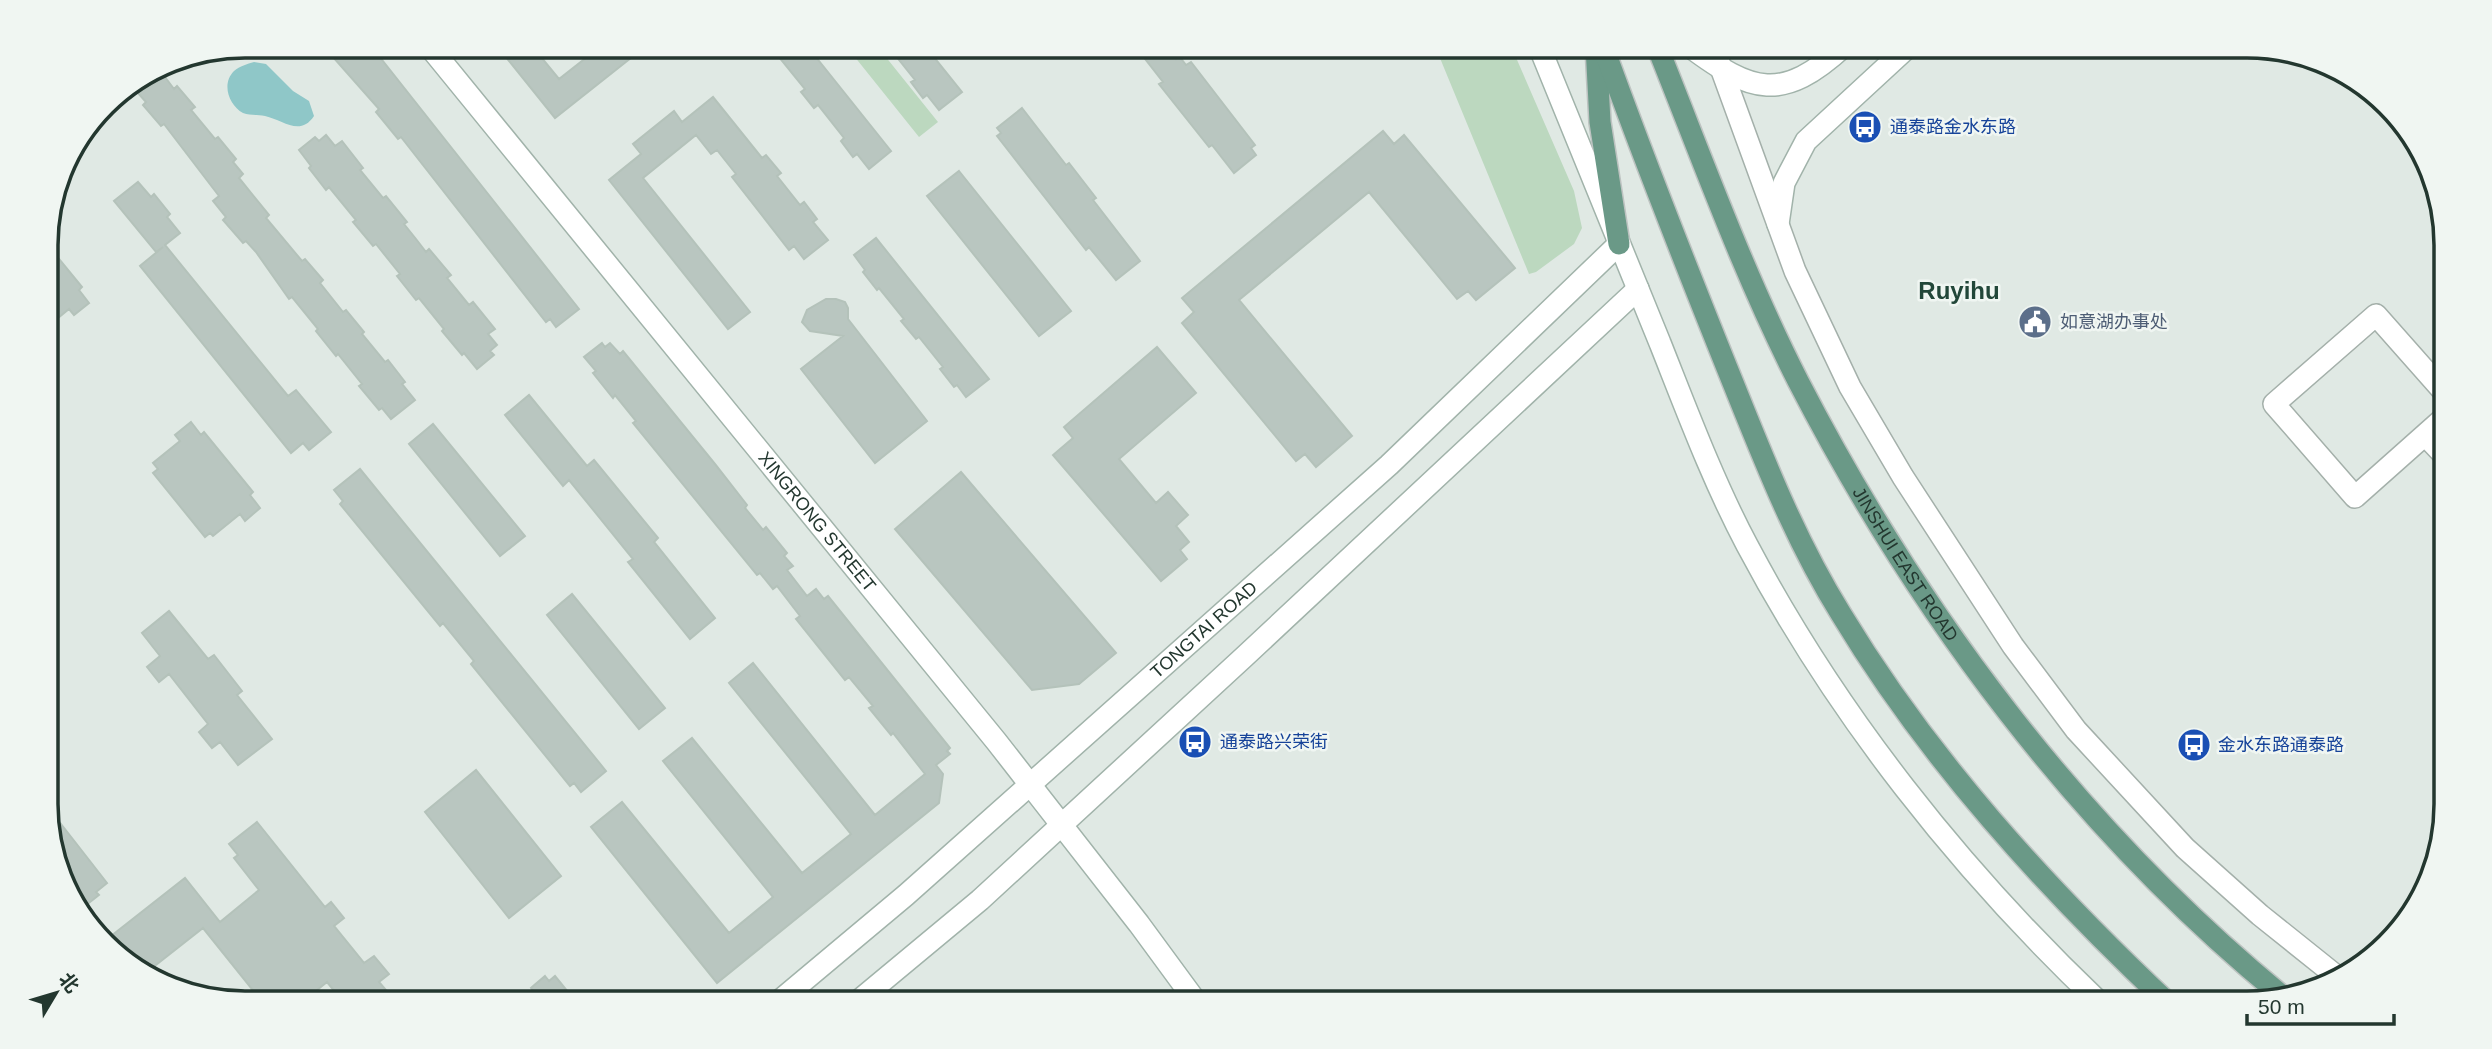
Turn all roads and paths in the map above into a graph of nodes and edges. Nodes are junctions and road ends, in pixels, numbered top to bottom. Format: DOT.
graph roads {
  1 [pos="439,58"];
  2 [pos="1544,58"];
  3 [pos="1597,58"];
  4 [pos="1607,58"];
  5 [pos="1662,58"];
  6 [pos="1705,58"];
  7 [pos="1718,58"];
  8 [pos="1830,58"];
  9 [pos="1896,58"];
  10 [pos="1723,71"];
  11 [pos="1778,224"];
  12 [pos="1619,244"];
  13 [pos="1638,289"];
  14 [pos="2434,381"];
  15 [pos="2434,427"];
  16 [pos="2426,435"];
  17 [pos="2434,444"];
  18 [pos="1030,785"];
  19 [pos="1062,825"];
  20 [pos="2331,972"];
  21 [pos="2274,989"];
  22 [pos="791,991"];
  23 [pos="870,991"];
  24 [pos="1188,991"];
  25 [pos="2087,991"];
  26 [pos="2156,991"];
  1 -- 18 [label="street, XINGRONG STREET"];
  2 -- 12 [label="street"];
  3 -- 12 [label="main road"];
  4 -- 26 [label="main road"];
  5 -- 21 [label="main road, JINSHUI EAST ROAD"];
  6 -- 10 [label="street"];
  7 -- 10 [label="street"];
  8 -- 10 [label="street"];
  9 -- 11 [label="street"];
  10 -- 11 [label="street"];
  11 -- 20 [label="street"];
  12 -- 13 [label="street"];
  12 -- 18 [label="street, TONGTAI ROAD"];
  13 -- 19 [label="street"];
  13 -- 25 [label="street"];
  14 -- 16 [label="street"];
  15 -- 16 [label="street"];
  16 -- 17 [label="street"];
  18 -- 19 [label="street, XINGRONG STREET"];
  18 -- 22 [label="street, TONGTAI ROAD"];
  19 -- 23 [label="street"];
  19 -- 24 [label="street, XINGRONG STREET"];
}
